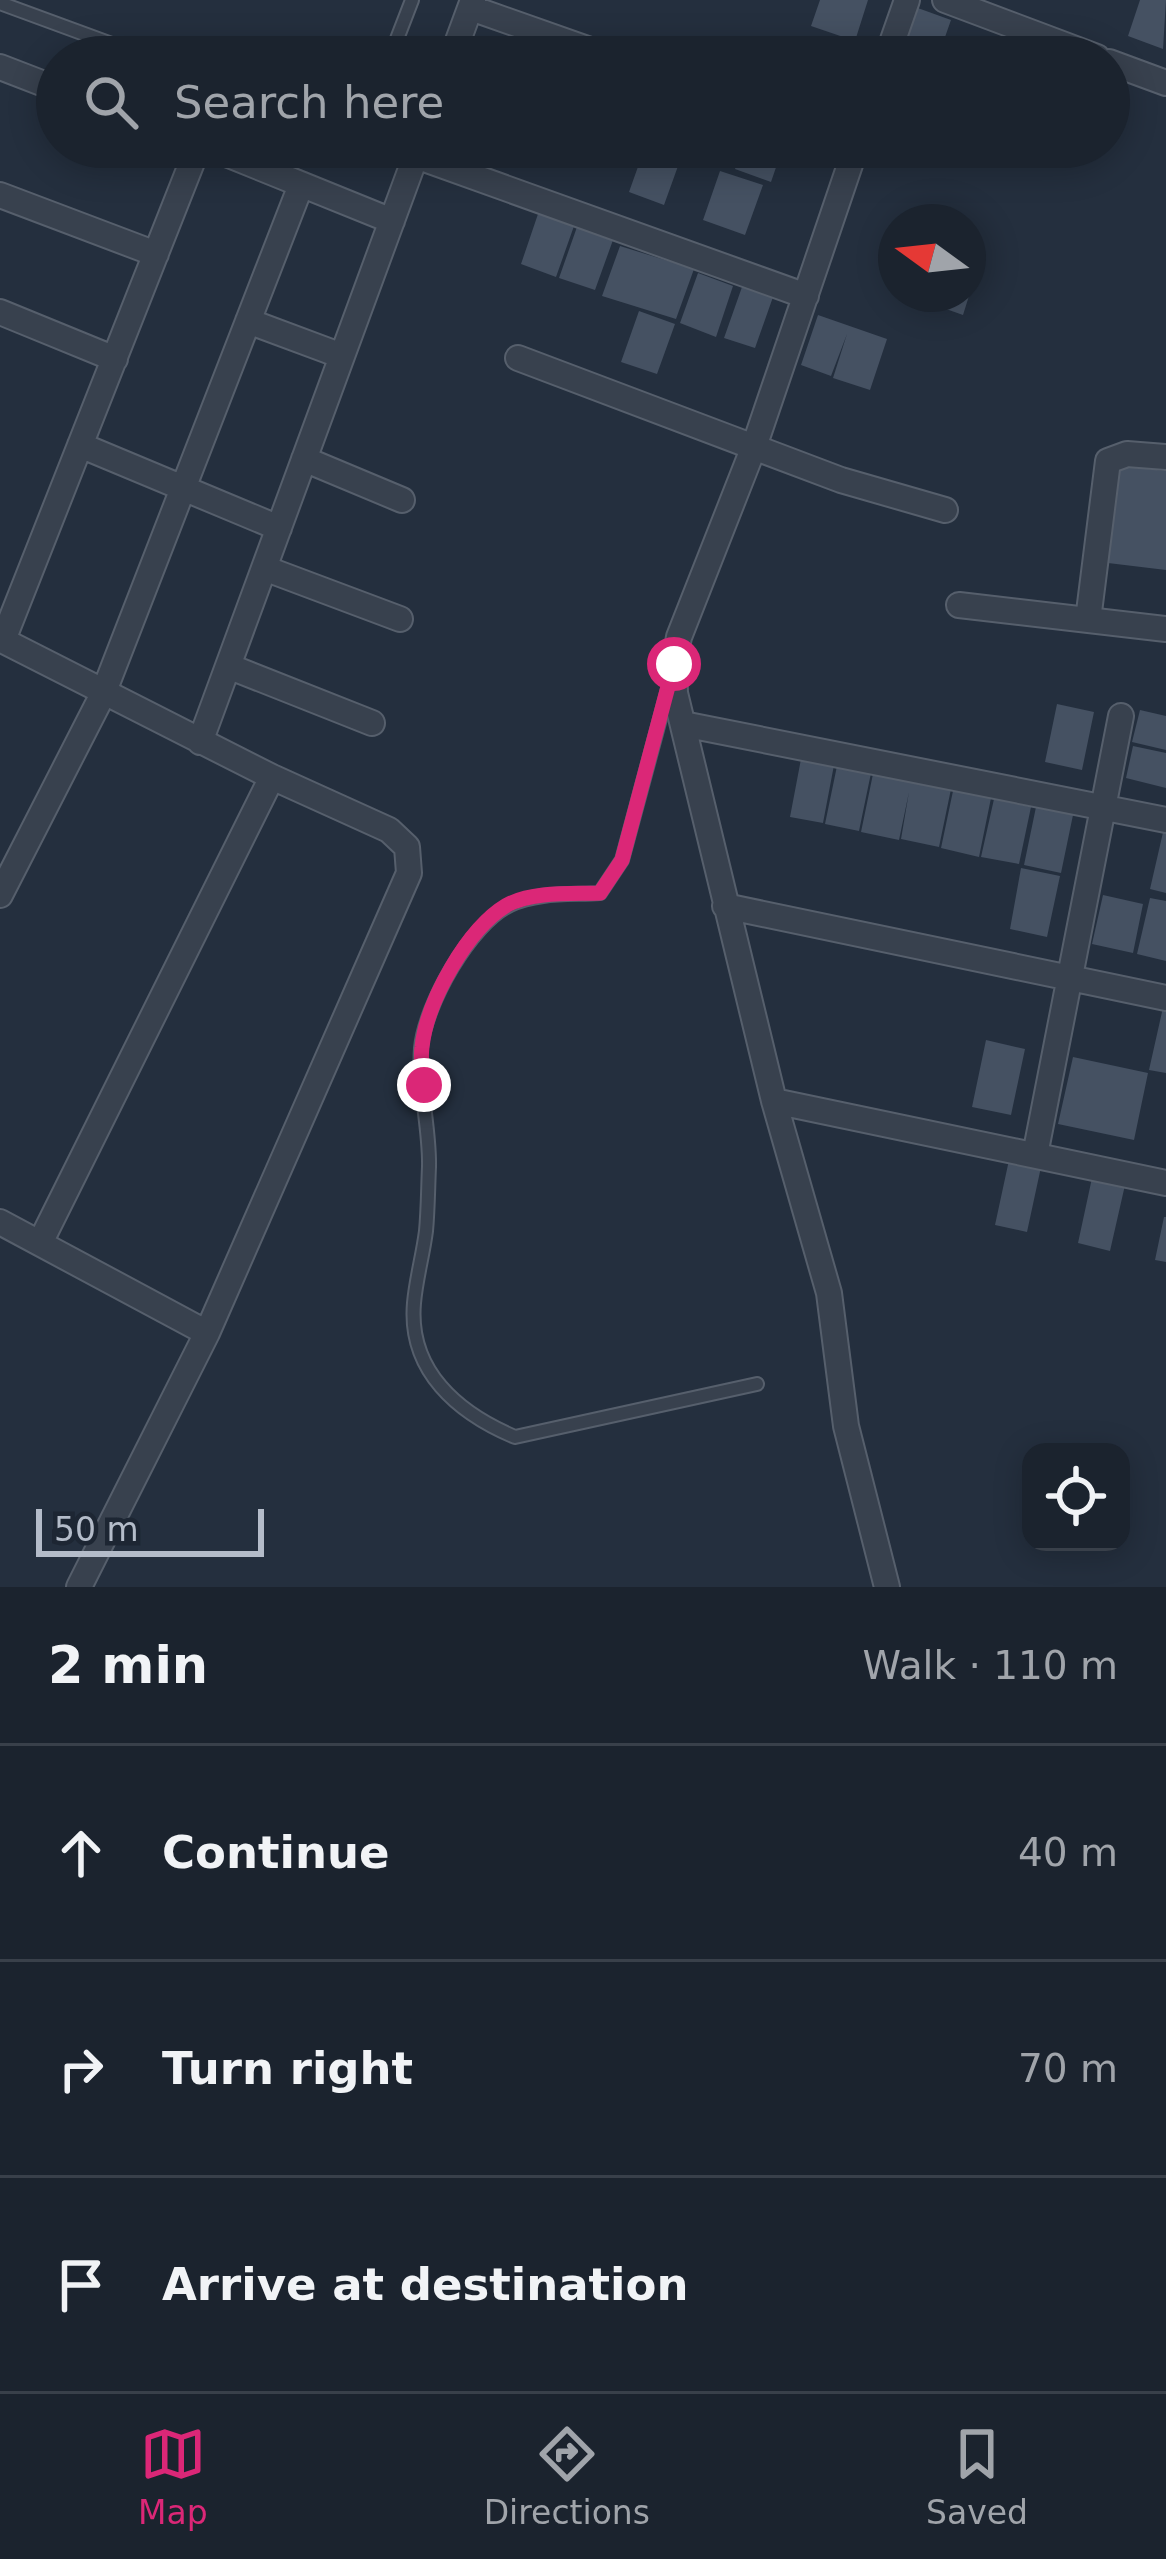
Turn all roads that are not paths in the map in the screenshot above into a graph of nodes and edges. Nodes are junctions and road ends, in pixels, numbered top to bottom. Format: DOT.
graph roads {
  1 [pos="412,0"];
  2 [pos="907,0"];
  3 [pos="945,0"];
  4 [pos="5,3"];
  5 [pos="472,4"];
  6 [pos="92,36"];
  7 [pos="398,36"];
  8 [pos="460,36"];
  9 [pos="555,36"];
  10 [pos="894,36"];
  11 [pos="1040,36"];
  12 [pos="0,67"];
  13 [pos="1130,70"];
  14 [pos="36,80"];
  15 [pos="1166,83"];
  16 [pos="190,168"];
  17 [pos="260,168"];
  18 [pos="411,168"];
  19 [pos="460,168"];
  20 [pos="849,168"];
  21 [pos="302,185"];
  22 [pos="0,195"];
  23 [pos="392,220"];
  24 [pos="156,254"];
  25 [pos="806,296"];
  26 [pos="2,320"];
  27 [pos="248,321"];
  28 [pos="342,356"];
  29 [pos="518,358"];
  30 [pos="115,359"];
  31 [pos="755,444"];
  32 [pos="80,445"];
  33 [pos="1166,457"];
  34 [pos="304,459"];
  35 [pos="181,486"];
  36 [pos="402,500"];
  37 [pos="945,511"];
  38 [pos="279,528"];
  39 [pos="264,568"];
  40 [pos="959,605"];
  41 [pos="400,619"];
  42 [pos="1088,620"];
  43 [pos="1166,629"];
  44 [pos="2,640"];
  45 [pos="674,664"];
  46 [pos="228,665"];
  47 [pos="103,694"];
  48 [pos="1121,716"];
  49 [pos="372,723"];
  50 [pos="683,724"];
  51 [pos="200,742"];
  52 [pos="272,778"];
  53 [pos="1105,808"];
  54 [pos="1166,820"];
  55 [pos="0,896"];
  56 [pos="725,906"];
  57 [pos="1071,977"];
  58 [pos="1166,998"];
  59 [pos="774,1101"];
  60 [pos="1035,1155"];
  61 [pos="1166,1183"];
  62 [pos="0,1222"];
  63 [pos="40,1243"];
  64 [pos="207,1333"];
  65 [pos="758,1384"];
  66 [pos="79,1587"];
  67 [pos="887,1587"];
  1 -- 7 [label="lane"];
  2 -- 10 [label="street"];
  3 -- 11 [label="street"];
  4 -- 6 [label="lane"];
  5 -- 8 [label="street"];
  5 -- 9 [label="street"];
  12 -- 14 [label="street"];
  13 -- 15 [label="street"];
  16 -- 24 [label="street"];
  17 -- 21 [label="street"];
  18 -- 23 [label="street"];
  19 -- 25 [label="street"];
  20 -- 25 [label="street"];
  21 -- 23 [label="street"];
  21 -- 27 [label="street"];
  22 -- 24 [label="street"];
  23 -- 28 [label="street"];
  24 -- 30 [label="street"];
  25 -- 31 [label="street"];
  26 -- 30 [label="street"];
  27 -- 28 [label="street"];
  27 -- 35 [label="street"];
  28 -- 34 [label="street"];
  29 -- 31 [label="street"];
  30 -- 32 [label="street"];
  31 -- 37 [label="street"];
  31 -- 45 [label="street"];
  32 -- 35 [label="street"];
  32 -- 44 [label="street"];
  33 -- 42 [label="street"];
  34 -- 36 [label="street"];
  34 -- 38 [label="street"];
  35 -- 38 [label="street"];
  35 -- 47 [label="street"];
  38 -- 39 [label="street"];
  39 -- 41 [label="street"];
  39 -- 46 [label="street"];
  40 -- 42 [label="street"];
  42 -- 43 [label="street"];
  44 -- 47 [label="street"];
  45 -- 50 [label="street"];
  45 -- 65 [label="lane"];
  46 -- 49 [label="street"];
  46 -- 51 [label="street"];
  47 -- 51 [label="street"];
  47 -- 55 [label="street"];
  48 -- 53 [label="street"];
  50 -- 53 [label="street"];
  50 -- 56 [label="street"];
  51 -- 52 [label="street"];
  52 -- 63 [label="street"];
  52 -- 64 [label="street"];
  53 -- 54 [label="street"];
  53 -- 57 [label="street"];
  56 -- 57 [label="street"];
  56 -- 59 [label="street"];
  57 -- 58 [label="street"];
  57 -- 60 [label="street"];
  59 -- 60 [label="street"];
  59 -- 67 [label="street"];
  60 -- 61 [label="street"];
  62 -- 63 [label="street"];
  63 -- 64 [label="street"];
  64 -- 66 [label="street"];
}
